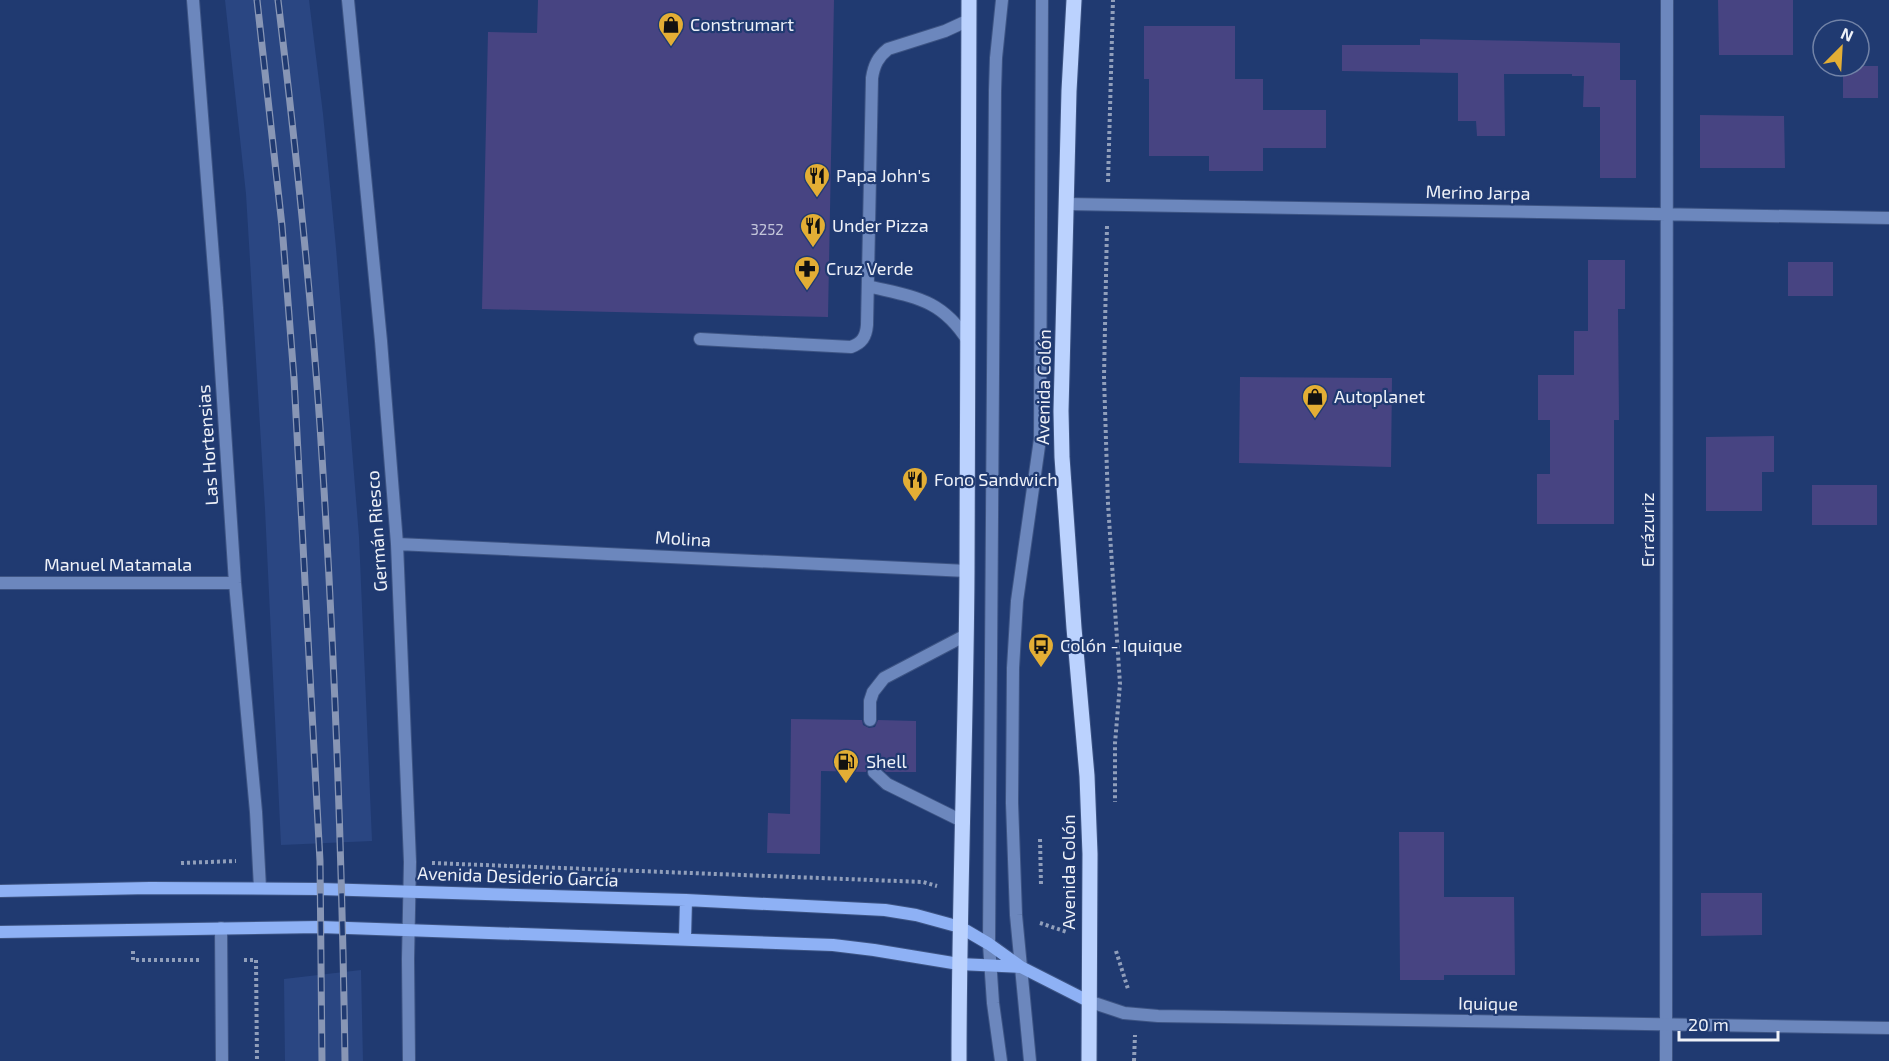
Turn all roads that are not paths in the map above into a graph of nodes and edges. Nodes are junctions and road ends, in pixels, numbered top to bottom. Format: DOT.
graph roads {
  1 [pos="193,0"];
  2 [pos="348,0"];
  3 [pos="969,0"];
  4 [pos="1002,0"];
  5 [pos="1042,0"];
  6 [pos="1074,0"];
  7 [pos="1667,0"];
  8 [pos="969,20"];
  9 [pos="1066,204"];
  10 [pos="1666,214"];
  11 [pos="1889,218"];
  12 [pos="868,286"];
  13 [pos="700,339"];
  14 [pos="968,341"];
  15 [pos="397,544"];
  16 [pos="967,571"];
  17 [pos="0,583"];
  18 [pos="235,583"];
  19 [pos="966,635"];
  20 [pos="870,720"];
  21 [pos="874,772"];
  22 [pos="964,822"];
  23 [pos="260,888"];
  24 [pos="0,891"];
  25 [pos="410,892"];
  26 [pos="686,900"];
  27 [pos="960,927"];
  28 [pos="221,928"];
  29 [pos="410,929"];
  30 [pos="0,932"];
  31 [pos="685,939"];
  32 [pos="989,944"];
  33 [pos="959,964"];
  34 [pos="989,966"];
  35 [pos="1021,968"];
  36 [pos="1088,1001"];
  37 [pos="1665,1026"];
  38 [pos="1889,1028"];
  39 [pos="222,1061"];
  40 [pos="409,1061"];
  41 [pos="959,1061"];
  42 [pos="1001,1061"];
  43 [pos="1030,1061"];
  44 [pos="1089,1061"];
  45 [pos="1666,1061"];
  1 -- 18 [label="street, Las Hortensias"];
  2 -- 15 [label="street, Germán Riesco"];
  3 -- 8 [label="main road"];
  4 -- 32 [label="street"];
  5 -- 35 [label="street"];
  6 -- 9 [label="main road, Avenida Colón"];
  7 -- 10 [label="street, Errázuriz"];
  8 -- 12 [label="street"];
  8 -- 14 [label="main road"];
  9 -- 10 [label="street, Merino Jarpa"];
  9 -- 36 [label="main road, Avenida Colón"];
  10 -- 11 [label="street, Merino Jarpa"];
  10 -- 37 [label="street, Errázuriz"];
  12 -- 13 [label="street"];
  12 -- 14 [label="street"];
  14 -- 16 [label="main road"];
  15 -- 16 [label="street, Molina"];
  15 -- 25 [label="street, Germán Riesco"];
  16 -- 19 [label="main road"];
  17 -- 18 [label="street, Manuel Matamala"];
  18 -- 23 [label="street, Las Hortensias"];
  19 -- 20 [label="street"];
  19 -- 22 [label="main road"];
  21 -- 22 [label="street"];
  22 -- 27 [label="main road"];
  23 -- 24 [label="main road, Avenida Desiderio García"];
  23 -- 25 [label="main road, Avenida Desiderio García"];
  25 -- 26 [label="main road, Avenida Desiderio García"];
  25 -- 29 [label="street, Germán Riesco"];
  26 -- 27 [label="main road, Avenida Desiderio García"];
  26 -- 31 [label="main road"];
  27 -- 32 [label="main road, Avenida Desiderio García"];
  27 -- 33 [label="main road"];
  28 -- 29 [label="main road, Avenida Desiderio García"];
  28 -- 30 [label="main road, Avenida Desiderio García"];
  28 -- 39 [label="street"];
  29 -- 31 [label="main road, Avenida Desiderio García"];
  29 -- 40 [label="street, Germán Riesco"];
  31 -- 33 [label="main road, Avenida Desiderio García"];
  32 -- 34 [label="street"];
  32 -- 35 [label="main road, Avenida Desiderio García"];
  33 -- 34 [label="main road, Avenida Desiderio García"];
  33 -- 41 [label="main road"];
  34 -- 35 [label="main road, Avenida Desiderio García"];
  34 -- 42 [label="street"];
  35 -- 36 [label="main road, Avenida Desiderio García"];
  35 -- 43 [label="street"];
  36 -- 37 [label="street, Iquique"];
  36 -- 44 [label="main road, Avenida Colón"];
  37 -- 38 [label="street, Iquique"];
  37 -- 45 [label="street, Errázuriz"];
}
